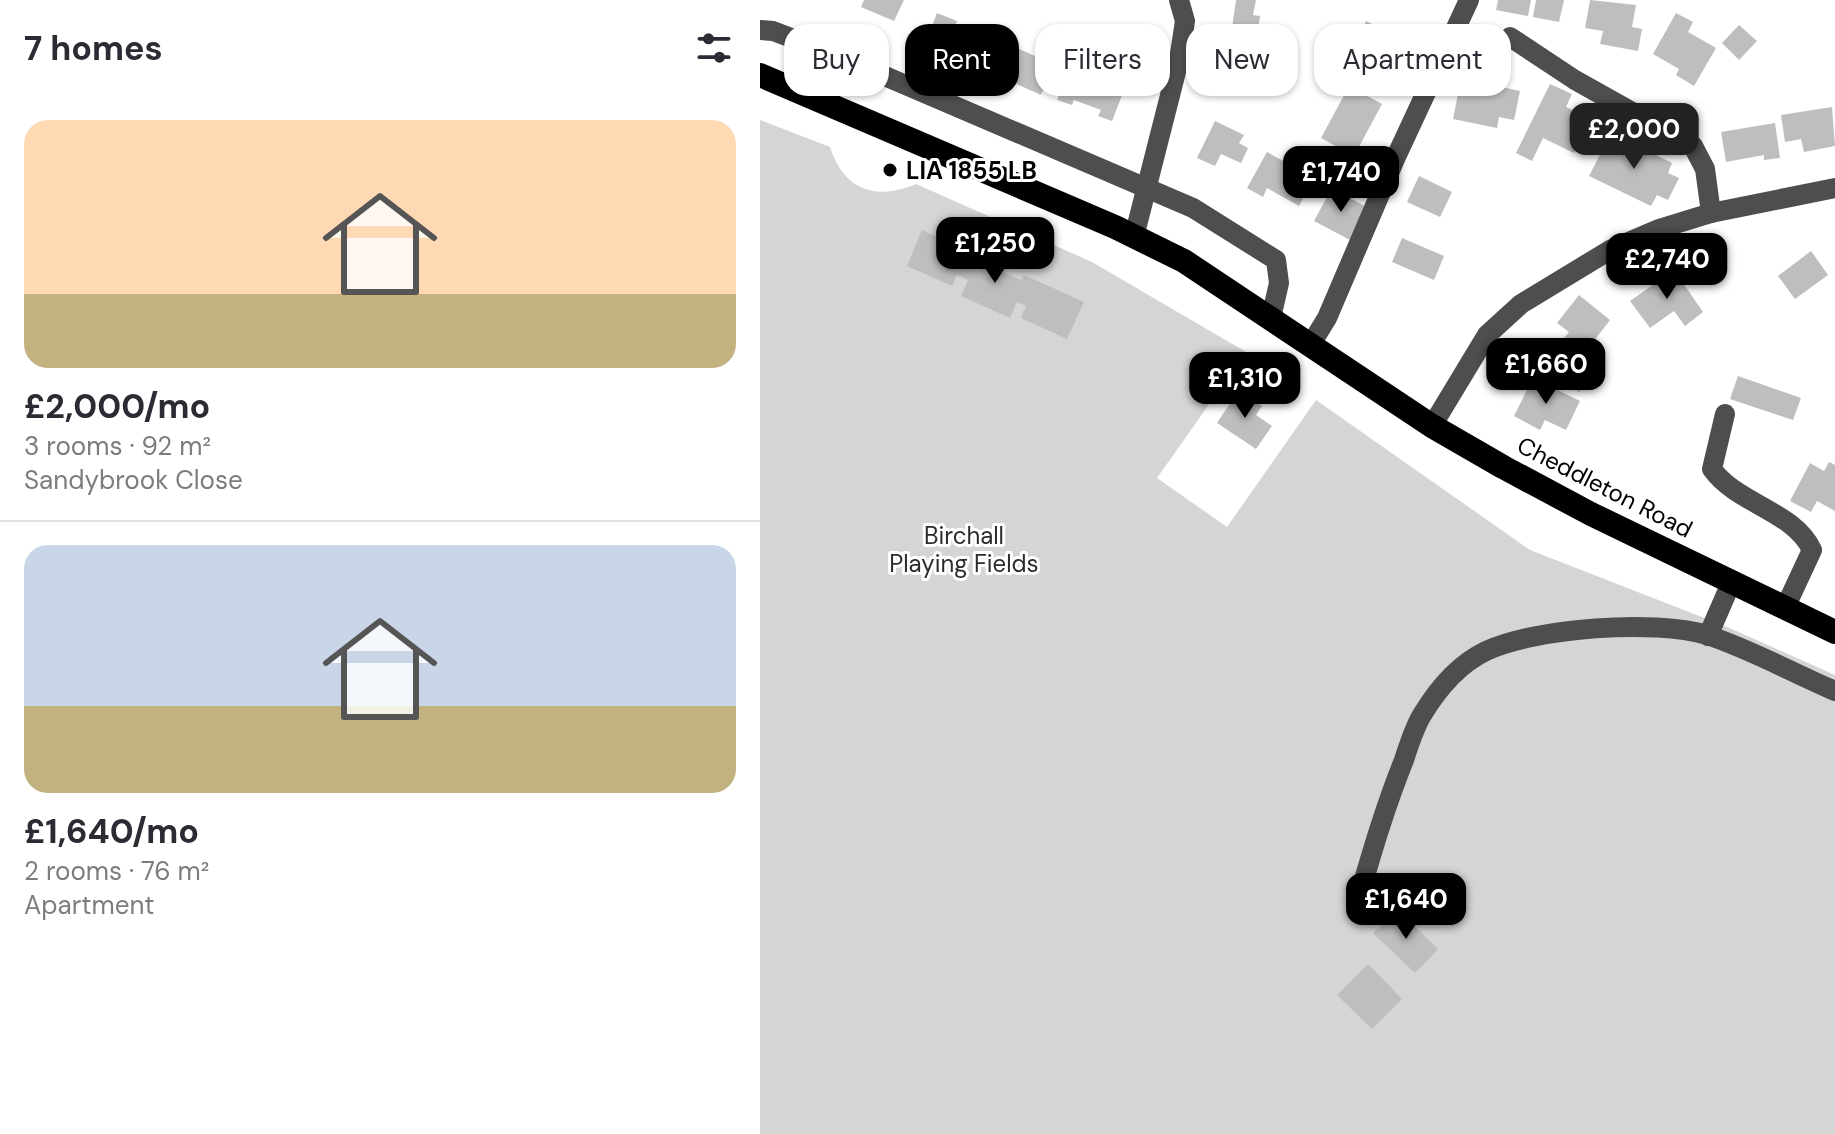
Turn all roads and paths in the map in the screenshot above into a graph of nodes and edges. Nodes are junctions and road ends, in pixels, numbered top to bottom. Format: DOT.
graph roads {
  1 [pos="1179,0"];
  2 [pos="1469,0"];
  3 [pos="760,30"];
  4 [pos="1511,38"];
  5 [pos="760,75"];
  6 [pos="1146,187"];
  7 [pos="1835,188"];
  8 [pos="1711,213"];
  9 [pos="1134,237"];
  10 [pos="1271,318"];
  11 [pos="1311,344"];
  12 [pos="1725,414"];
  13 [pos="1432,426"];
  14 [pos="1731,583"];
  15 [pos="1785,608"];
  16 [pos="1835,632"];
  17 [pos="1708,636"];
  18 [pos="1835,691"];
  19 [pos="1357,904"];
  1 -- 6 [label="street"];
  2 -- 11 [label="street"];
  3 -- 6 [label="street"];
  4 -- 8 [label="street"];
  5 -- 9 [label="highway, Cheddleton Road"];
  6 -- 9 [label="street"];
  6 -- 10 [label="street"];
  7 -- 8 [label="street"];
  8 -- 13 [label="street"];
  9 -- 10 [label="highway, Cheddleton Road"];
  10 -- 11 [label="highway, Cheddleton Road"];
  11 -- 13 [label="highway, Cheddleton Road"];
  12 -- 15 [label="street"];
  13 -- 14 [label="highway, Cheddleton Road"];
  14 -- 15 [label="highway, Cheddleton Road"];
  14 -- 17 [label="street"];
  15 -- 16 [label="highway, Cheddleton Road"];
  17 -- 18 [label="street"];
  17 -- 19 [label="street"];
}
